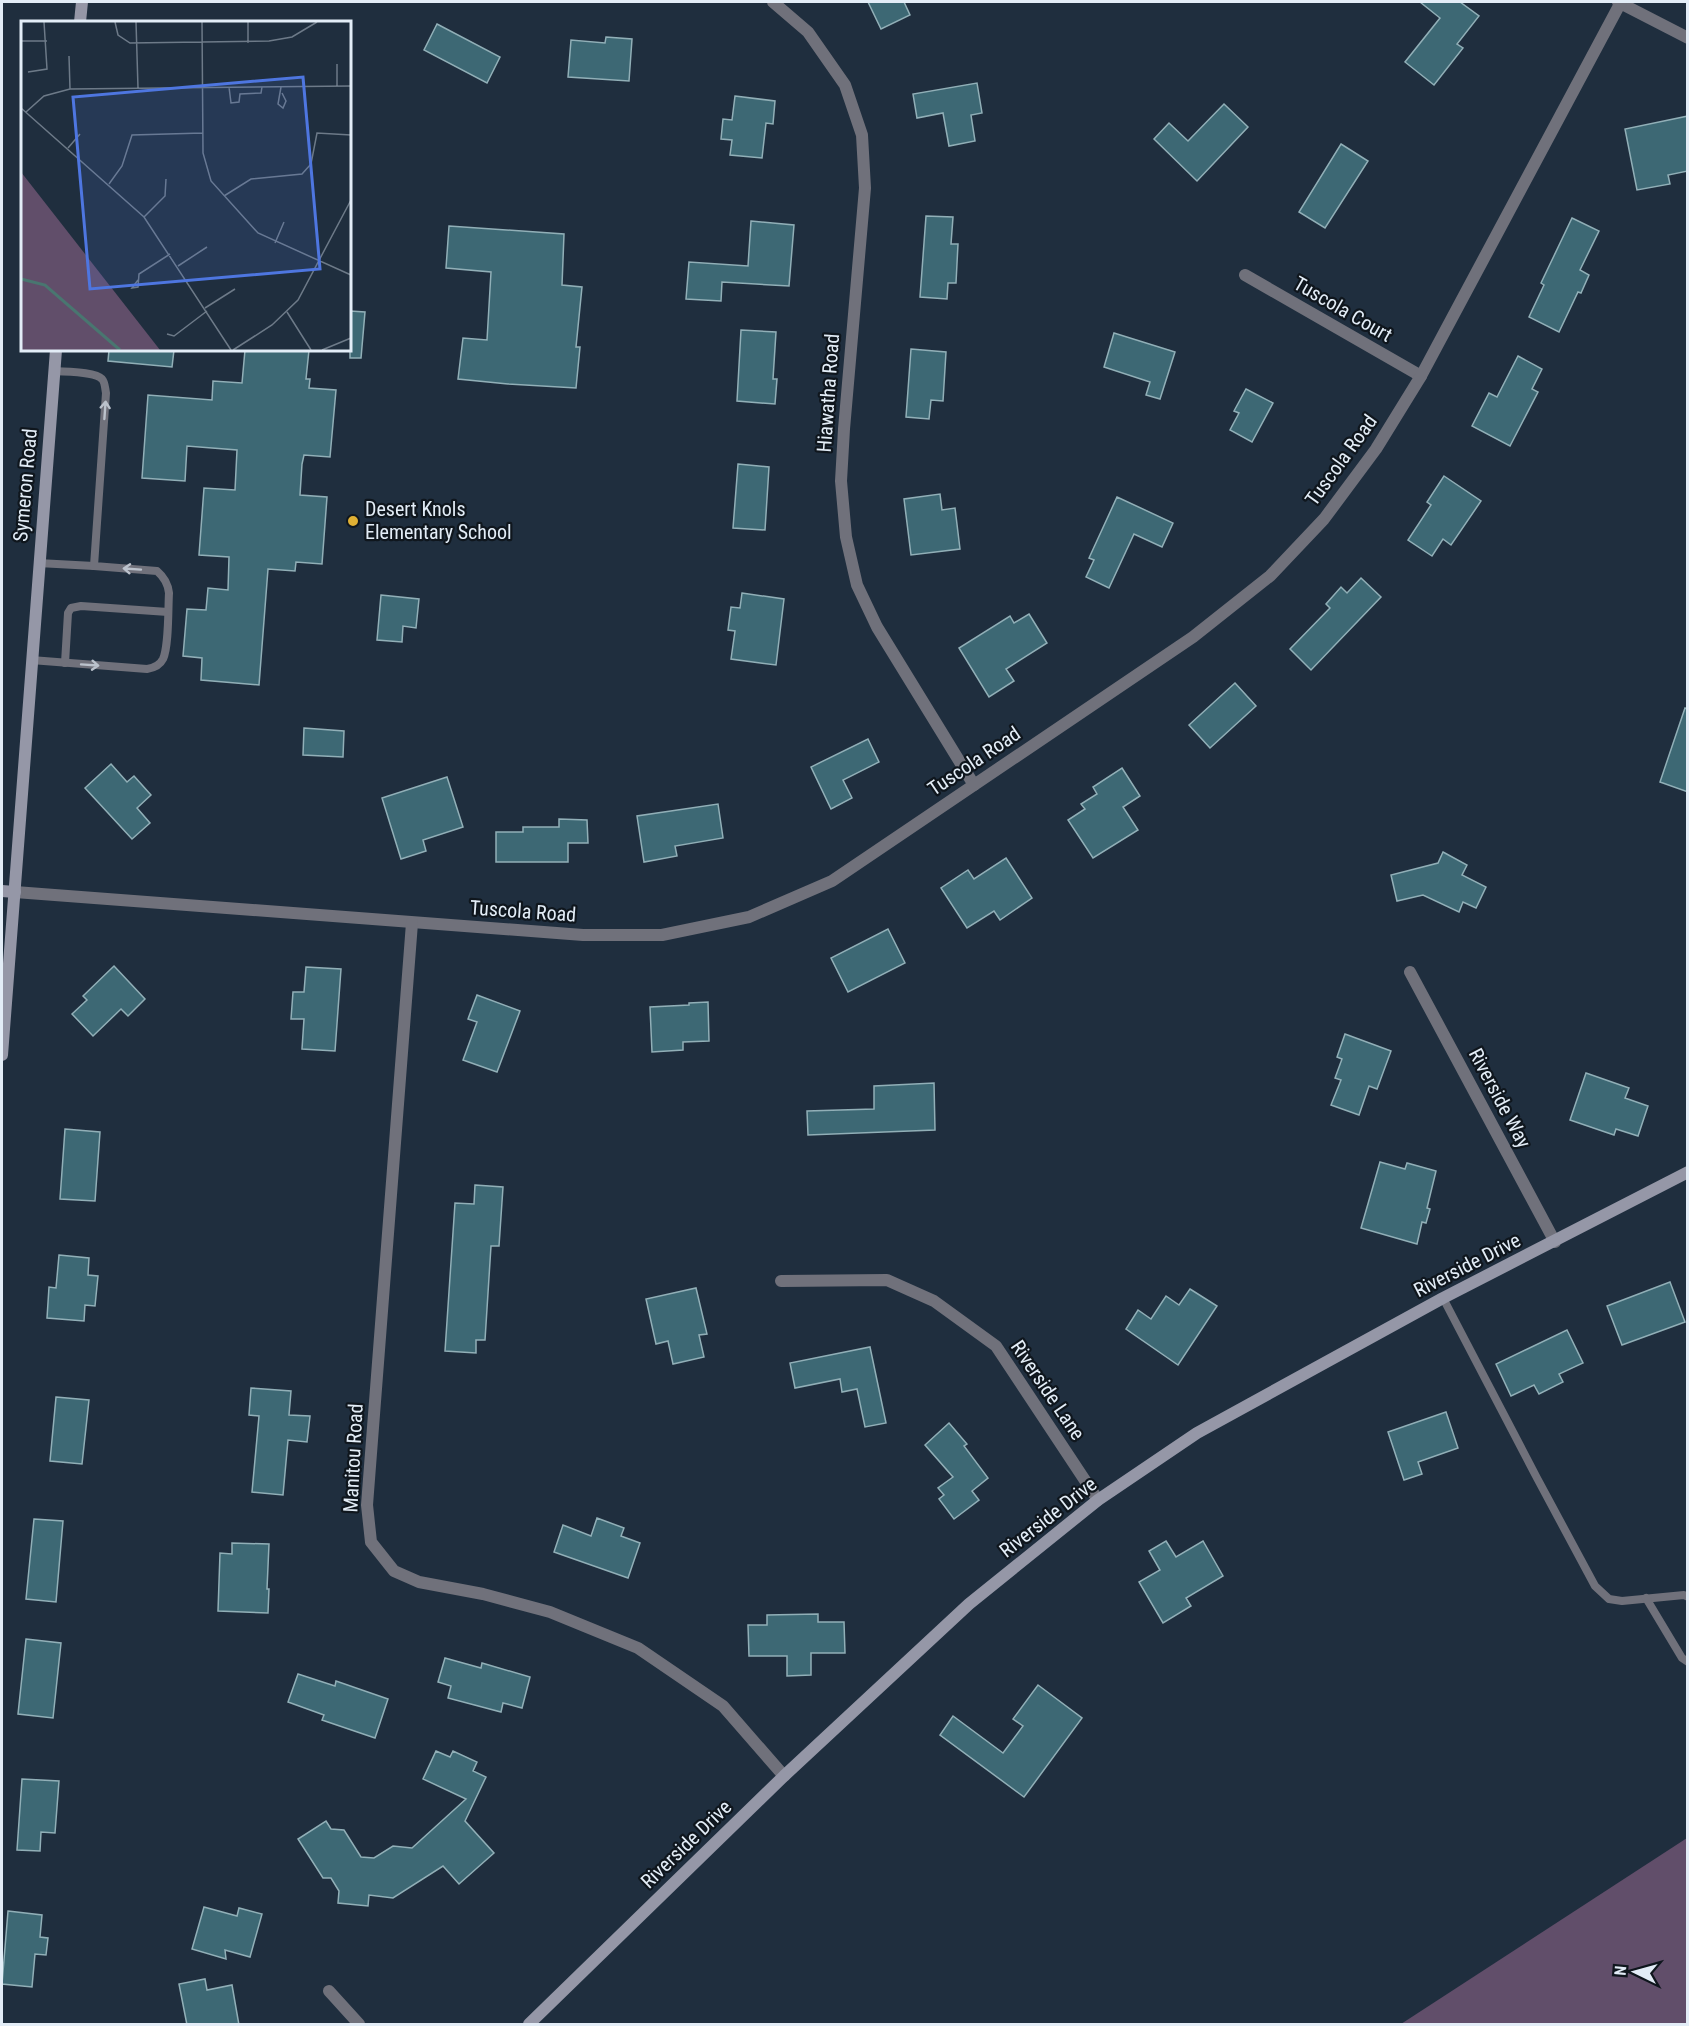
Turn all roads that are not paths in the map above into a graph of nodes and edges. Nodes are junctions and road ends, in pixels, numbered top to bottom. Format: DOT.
graph roads {
  1 [pos="82,2"];
  2 [pos="773,2"];
  3 [pos="1620,2"];
  4 [pos="80,21"];
  5 [pos="1688,38"];
  6 [pos="1245,275"];
  7 [pos="56,351"];
  8 [pos="54,371"];
  9 [pos="1421,376"];
  10 [pos="38,563"];
  11 [pos="94,566"];
  12 [pos="168,612"];
  13 [pos="31,660"];
  14 [pos="65,663"];
  15 [pos="974,785"];
  16 [pos="2,891"];
  17 [pos="15,892"];
  18 [pos="412,923"];
  19 [pos="1410,972"];
  20 [pos="2,1055"];
  21 [pos="1688,1172"];
  22 [pos="1555,1242"];
  23 [pos="781,1281"];
  24 [pos="1443,1298"];
  25 [pos="1098,1500"];
  26 [pos="1688,1597"];
  27 [pos="1646,1598"];
  28 [pos="1688,1662"];
  29 [pos="784,1776"];
  30 [pos="329,1991"];
  31 [pos="359,2025"];
  32 [pos="529,2025"];
  1 -- 4 [label="street"];
  2 -- 15 [label="street, Hiawatha Road"];
  3 -- 5 [label="street"];
  3 -- 9 [label="street, Tuscola Road"];
  6 -- 9 [label="street, Tuscola Court"];
  7 -- 8 [label="street, Symeron Road"];
  8 -- 10 [label="street, Symeron Road"];
  11 -- 8 [label="lane, one-way"];
  9 -- 15 [label="street, Tuscola Road"];
  10 -- 11 [label="lane"];
  10 -- 13 [label="street, Symeron Road"];
  12 -- 11 [label="lane, one-way"];
  14 -- 12 [label="lane, one-way"];
  12 -- 14 [label="lane"];
  13 -- 14 [label="lane"];
  13 -- 17 [label="street, Symeron Road"];
  15 -- 18 [label="street, Tuscola Road"];
  16 -- 17 [label="street, Tuscola Road"];
  17 -- 18 [label="street, Tuscola Road"];
  17 -- 20 [label="street, Symeron Road"];
  18 -- 29 [label="street, Manitou Road"];
  19 -- 22 [label="street, Riverside Way"];
  21 -- 22 [label="street, Riverside Drive"];
  22 -- 24 [label="street, Riverside Drive"];
  23 -- 25 [label="street, Riverside Lane"];
  24 -- 25 [label="street, Riverside Drive"];
  24 -- 27 [label="lane"];
  25 -- 29 [label="street, Riverside Drive"];
  26 -- 27 [label="lane"];
  27 -- 28 [label="lane"];
  29 -- 32 [label="street, Riverside Drive"];
  30 -- 31 [label="street"];
}
